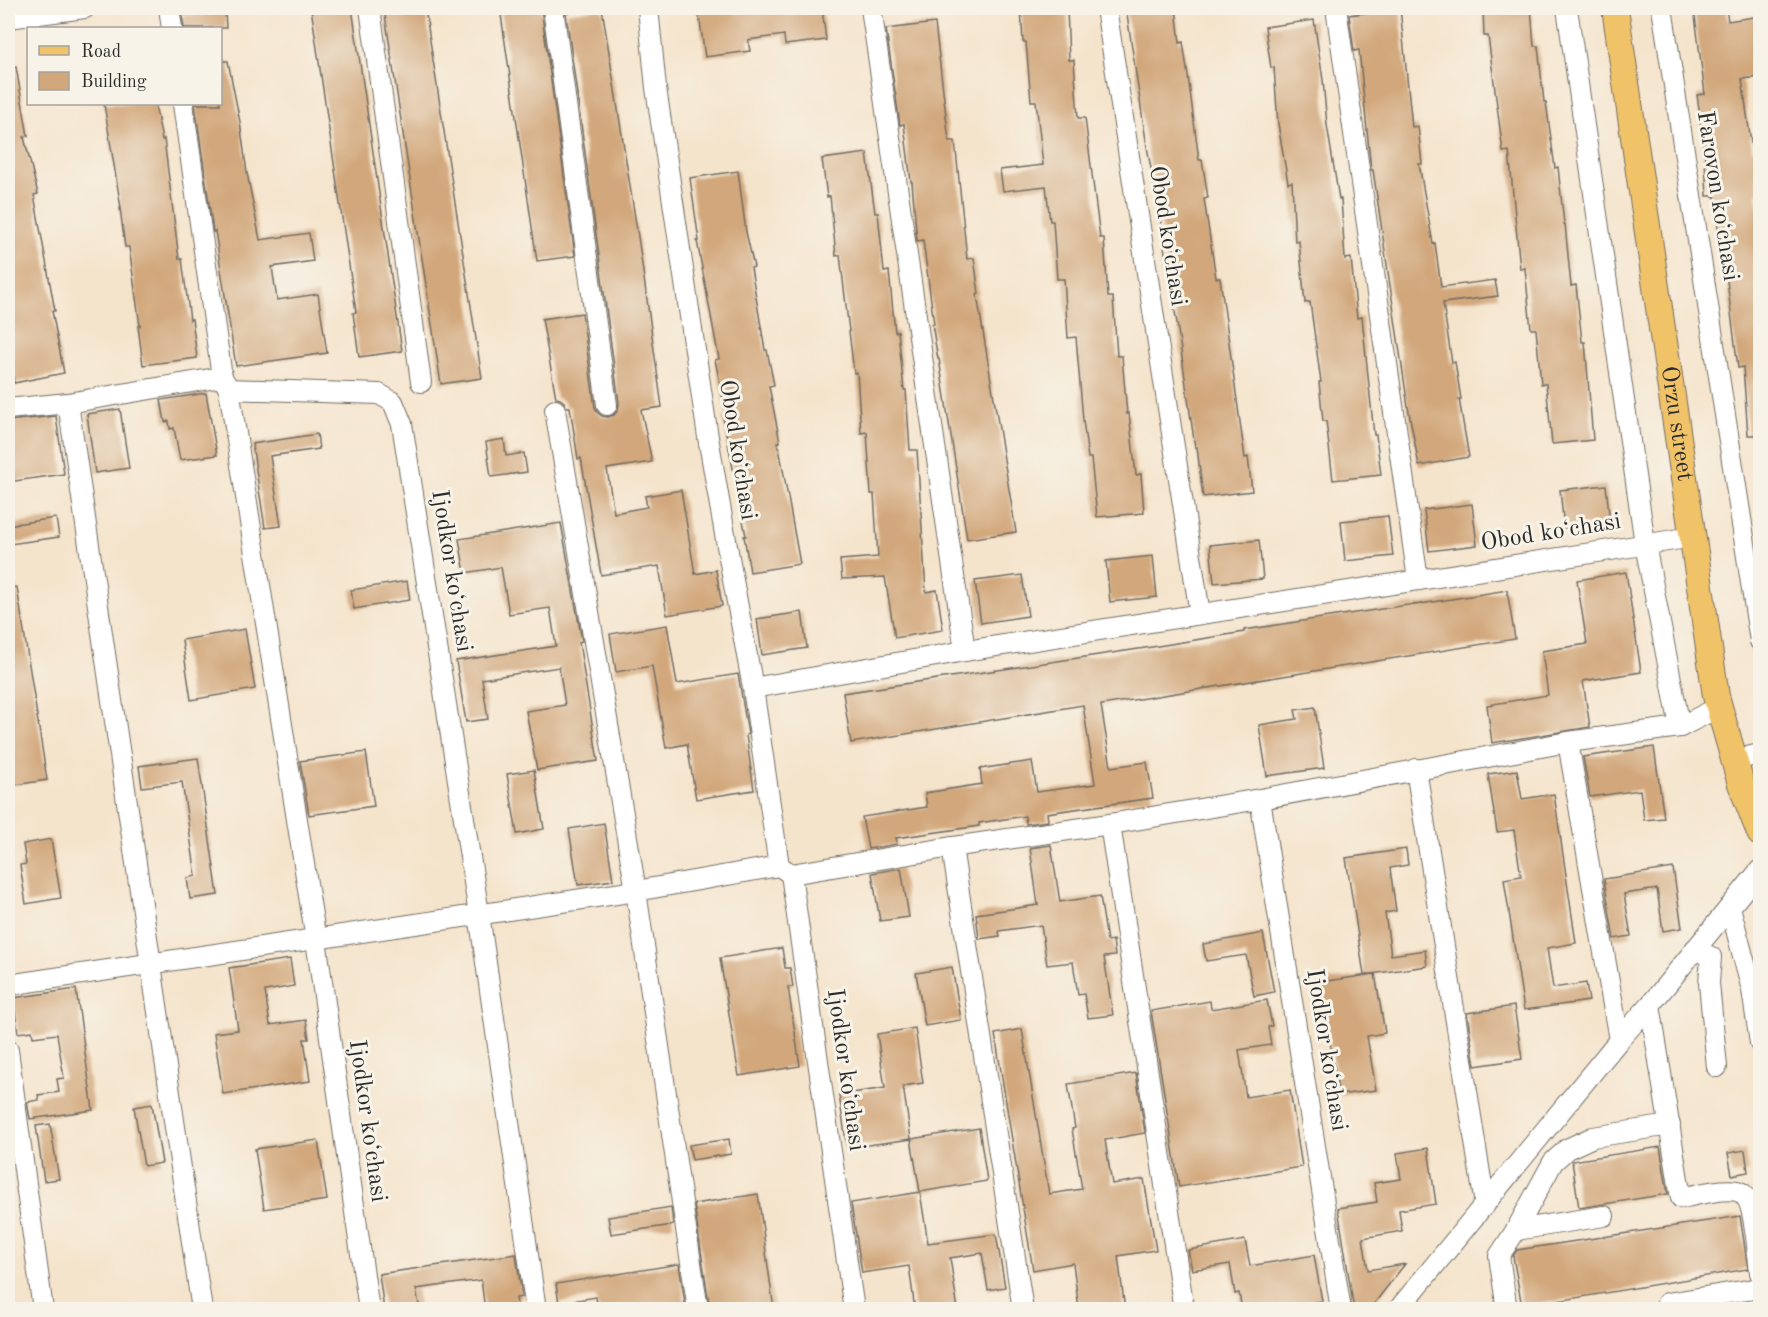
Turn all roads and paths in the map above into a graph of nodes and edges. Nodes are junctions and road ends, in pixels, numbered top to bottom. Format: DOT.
graph roads {
  1 [pos="85,8"];
  2 [pos="169,8"];
  3 [pos="370,8"];
  4 [pos="553,8"];
  5 [pos="648,8"];
  6 [pos="871,8"];
  7 [pos="1106,8"];
  8 [pos="1336,8"];
  9 [pos="1566,8"];
  10 [pos="1615,8"];
  11 [pos="1662,8"];
  12 [pos="8,18"];
  13 [pos="172,27"];
  14 [pos="183,105"];
  15 [pos="421,382"];
  16 [pos="226,383"];
  17 [pos="68,403"];
  18 [pos="607,405"];
  19 [pos="8,409"];
  20 [pos="555,410"];
  21 [pos="1693,537"];
  22 [pos="1645,544"];
  23 [pos="1418,580"];
  24 [pos="1200,614"];
  25 [pos="1761,641"];
  26 [pos="964,651"];
  27 [pos="753,688"];
  28 [pos="1719,707"];
  29 [pos="1680,727"];
  30 [pos="1568,742"];
  31 [pos="1761,754"];
  32 [pos="1734,760"];
  33 [pos="1416,769"];
  34 [pos="1260,799"];
  35 [pos="1110,824"];
  36 [pos="1761,833"];
  37 [pos="952,847"];
  38 [pos="785,870"];
  39 [pos="1761,870"];
  40 [pos="636,891"];
  41 [pos="1730,907"];
  42 [pos="479,914"];
  43 [pos="316,940"];
  44 [pos="1695,949"];
  45 [pos="151,964"];
  46 [pos="8,985"];
  47 [pos="1650,1005"];
  48 [pos="1618,1040"];
  49 [pos="1761,1043"];
  50 [pos="8,1050"];
  51 [pos="1717,1067"];
  52 [pos="1670,1125"];
  53 [pos="1485,1205"];
  54 [pos="1604,1216"];
  55 [pos="1516,1230"];
  56 [pos="1761,1273"];
  57 [pos="1761,1288"];
  58 [pos="1667,1303"];
  59 [pos="43,1310"];
  60 [pos="202,1310"];
  61 [pos="369,1310"];
  62 [pos="536,1310"];
  63 [pos="698,1310"];
  64 [pos="854,1310"];
  65 [pos="1023,1310"];
  66 [pos="1184,1310"];
  67 [pos="1341,1310"];
  68 [pos="1398,1310"];
  69 [pos="1507,1310"];
  1 -- 12 [label="street"];
  2 -- 13 [label="street"];
  3 -- 15 [label="street"];
  4 -- 18 [label="street"];
  5 -- 27 [label="street, Obod koʻchasi"];
  6 -- 26 [label="street"];
  7 -- 24 [label="street, Obod koʻchasi"];
  8 -- 23 [label="street"];
  9 -- 22 [label="street"];
  10 -- 21 [label="main road, Orzu street"];
  11 -- 25 [label="street, Farovon koʻchasi"];
  14 -- 16 [label="street"];
  16 -- 17 [label="street"];
  16 -- 42 [label="street, Ijodkor koʻchasi"];
  16 -- 43 [label="street, Ijodkor koʻchasi"];
  17 -- 19 [label="street"];
  17 -- 45 [label="street"];
  20 -- 40 [label="street"];
  21 -- 22 [label="street, Obod koʻchasi"];
  21 -- 28 [label="main road, Orzu street"];
  22 -- 23 [label="street, Obod koʻchasi"];
  22 -- 29 [label="street"];
  23 -- 24 [label="street, Obod koʻchasi"];
  24 -- 26 [label="street, Obod koʻchasi"];
  26 -- 27 [label="street, Obod koʻchasi"];
  27 -- 38 [label="street, Ijodkor koʻchasi"];
  28 -- 29 [label="street"];
  28 -- 32 [label="main road, Orzu street"];
  29 -- 30 [label="street"];
  30 -- 33 [label="street"];
  30 -- 48 [label="street"];
  31 -- 32 [label="street"];
  32 -- 36 [label="main road, Orzu street"];
  33 -- 34 [label="street"];
  33 -- 53 [label="street"];
  34 -- 35 [label="street"];
  34 -- 67 [label="street, Ijodkor koʻchasi"];
  35 -- 37 [label="street"];
  35 -- 66 [label="street"];
  37 -- 38 [label="street"];
  37 -- 65 [label="street"];
  38 -- 40 [label="street"];
  38 -- 64 [label="street, Ijodkor koʻchasi"];
  39 -- 41 [label="street"];
  40 -- 42 [label="street"];
  40 -- 63 [label="street"];
  41 -- 44 [label="street"];
  41 -- 49 [label="street"];
  42 -- 43 [label="street"];
  42 -- 62 [label="street, Ijodkor koʻchasi"];
  43 -- 45 [label="street"];
  43 -- 61 [label="street, Ijodkor koʻchasi"];
  44 -- 47 [label="street"];
  44 -- 51 [label="street"];
  45 -- 46 [label="street"];
  45 -- 60 [label="street"];
  47 -- 48 [label="street"];
  47 -- 52 [label="street"];
  48 -- 53 [label="street"];
  50 -- 59 [label="street"];
  52 -- 55 [label="street"];
  52 -- 56 [label="street"];
  53 -- 68 [label="street"];
  54 -- 55 [label="street"];
  55 -- 69 [label="street"];
  57 -- 58 [label="street"];
}
